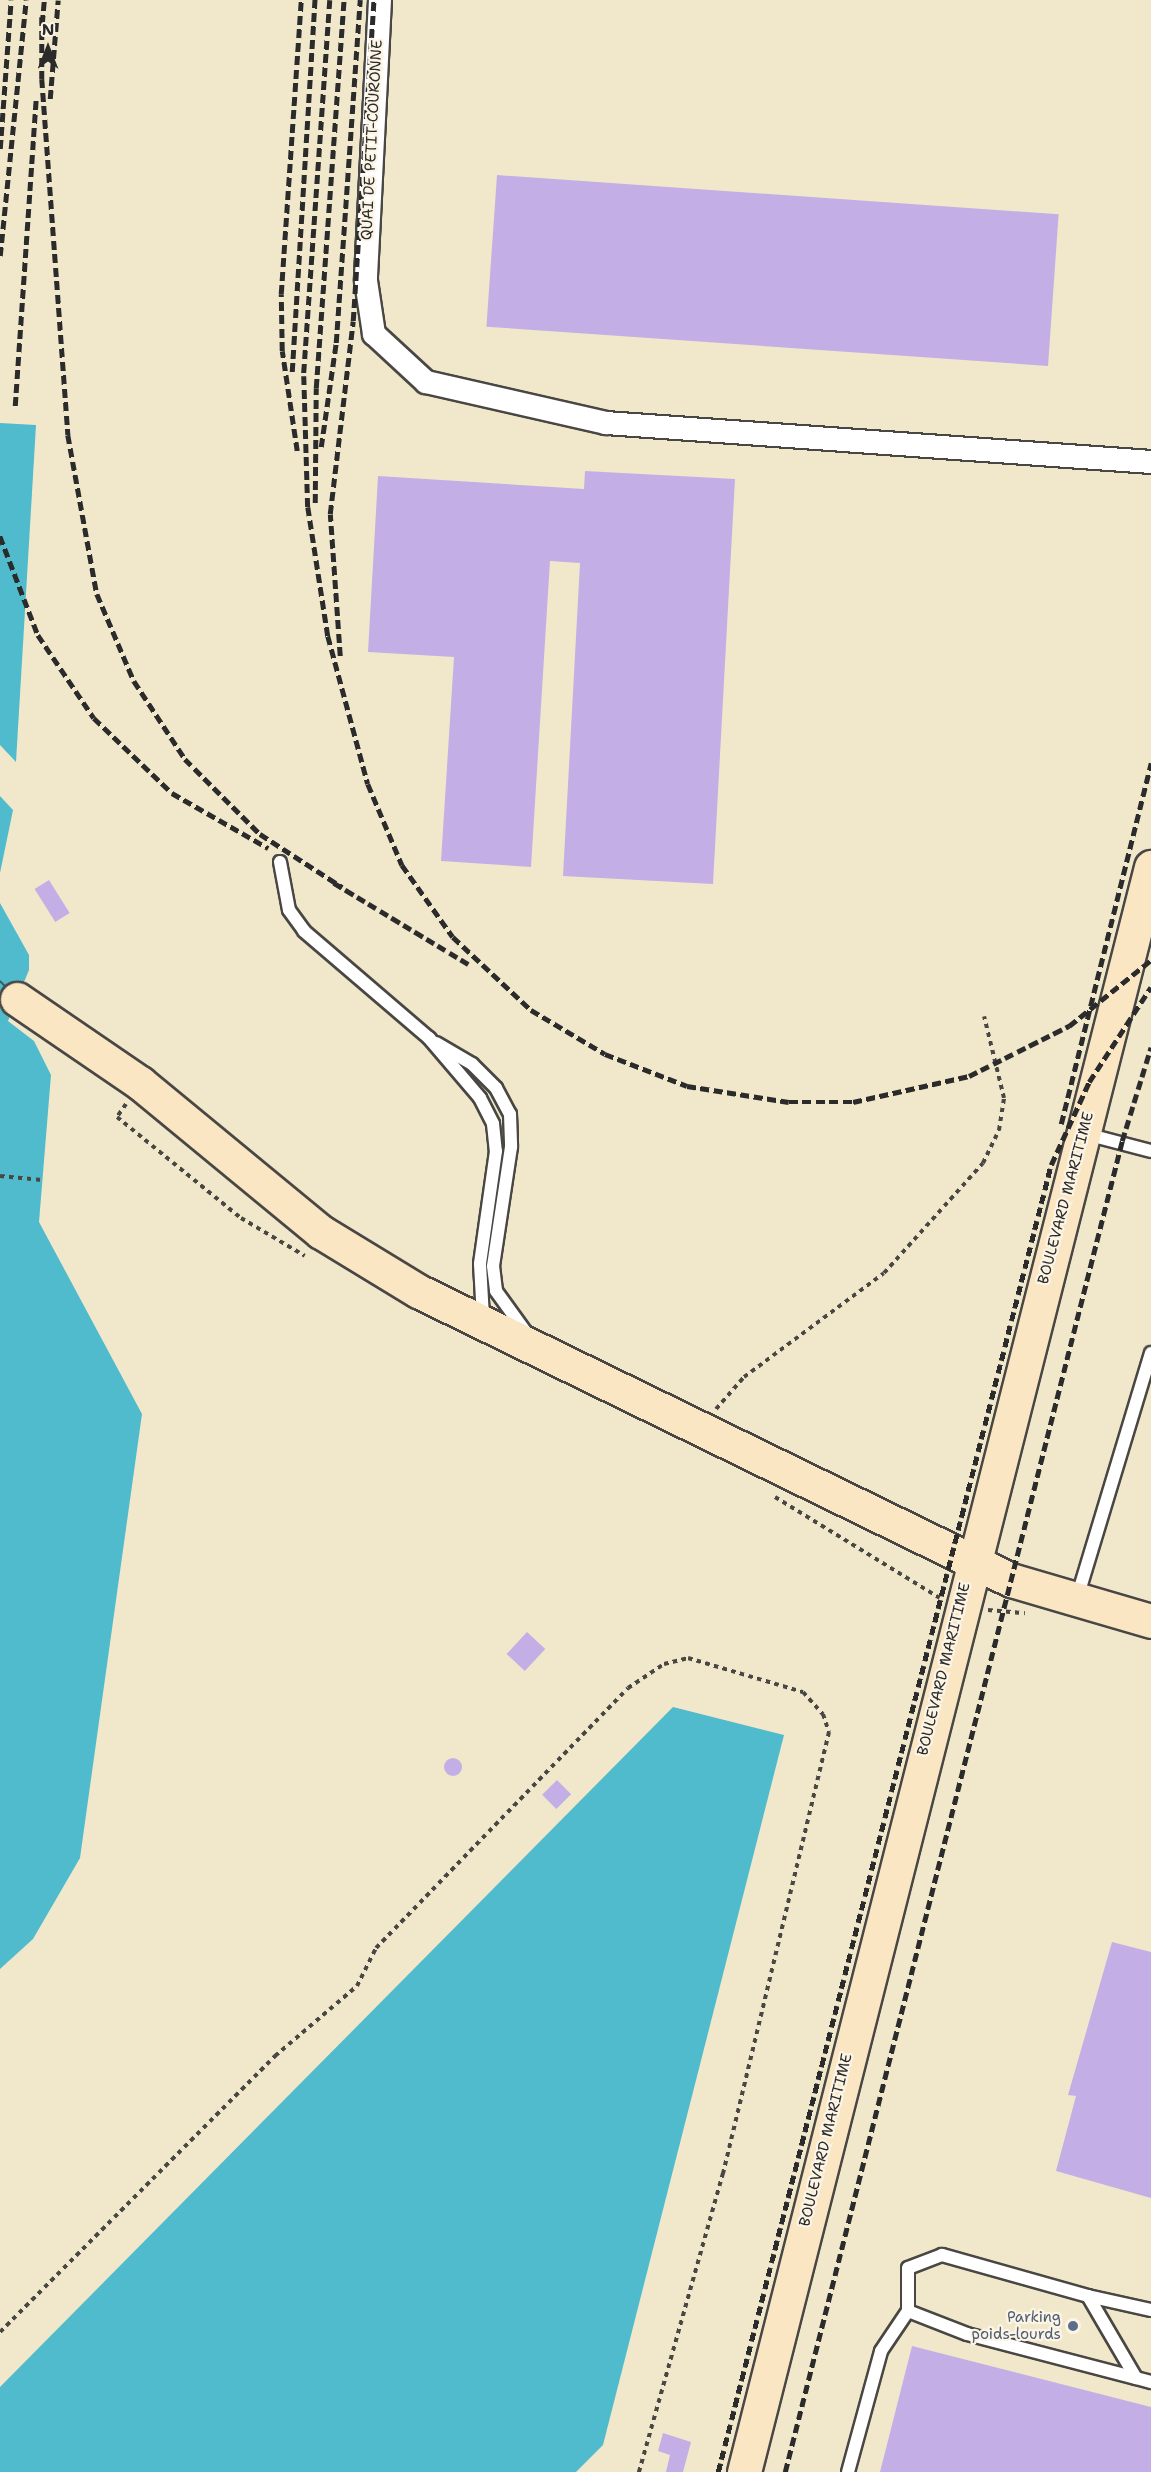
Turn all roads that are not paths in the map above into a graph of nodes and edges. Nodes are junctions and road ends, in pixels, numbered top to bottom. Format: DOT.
graph roads {
  1 [pos="380,0"];
  2 [pos="1151,462"];
  3 [pos="280,862"];
  4 [pos="1151,867"];
  5 [pos="17,999"];
  6 [pos="429,1038"];
  7 [pos="1083,1134"];
  8 [pos="1151,1151"];
  9 [pos="483,1323"];
  10 [pos="1151,1353"];
  11 [pos="588,1375"];
  12 [pos="972,1562"];
  13 [pos="1077,1599"];
  14 [pos="1151,1621"];
  15 [pos="1088,2296"];
  16 [pos="1151,2310"];
  17 [pos="908,2311"];
  18 [pos="1136,2378"];
  19 [pos="1151,2382"];
  20 [pos="744,2472"];
  21 [pos="848,2472"];
  1 -- 2 [label="street, QUAI DE PETIT-COURONNE"];
  3 -- 6 [label="lane"];
  4 -- 7 [label="street, BOULEVARD MARITIME"];
  5 -- 9 [label="street"];
  6 -- 9 [label="lane"];
  6 -- 11 [label="lane"];
  7 -- 8 [label="lane"];
  7 -- 12 [label="street, BOULEVARD MARITIME"];
  9 -- 11 [label="street"];
  10 -- 13 [label="lane"];
  11 -- 12 [label="street"];
  12 -- 13 [label="street"];
  12 -- 20 [label="street, BOULEVARD MARITIME"];
  13 -- 14 [label="street"];
  15 -- 16 [label="lane"];
  15 -- 17 [label="lane"];
  15 -- 18 [label="lane"];
  17 -- 18 [label="lane"];
  17 -- 21 [label="lane"];
  18 -- 19 [label="lane"];
}
